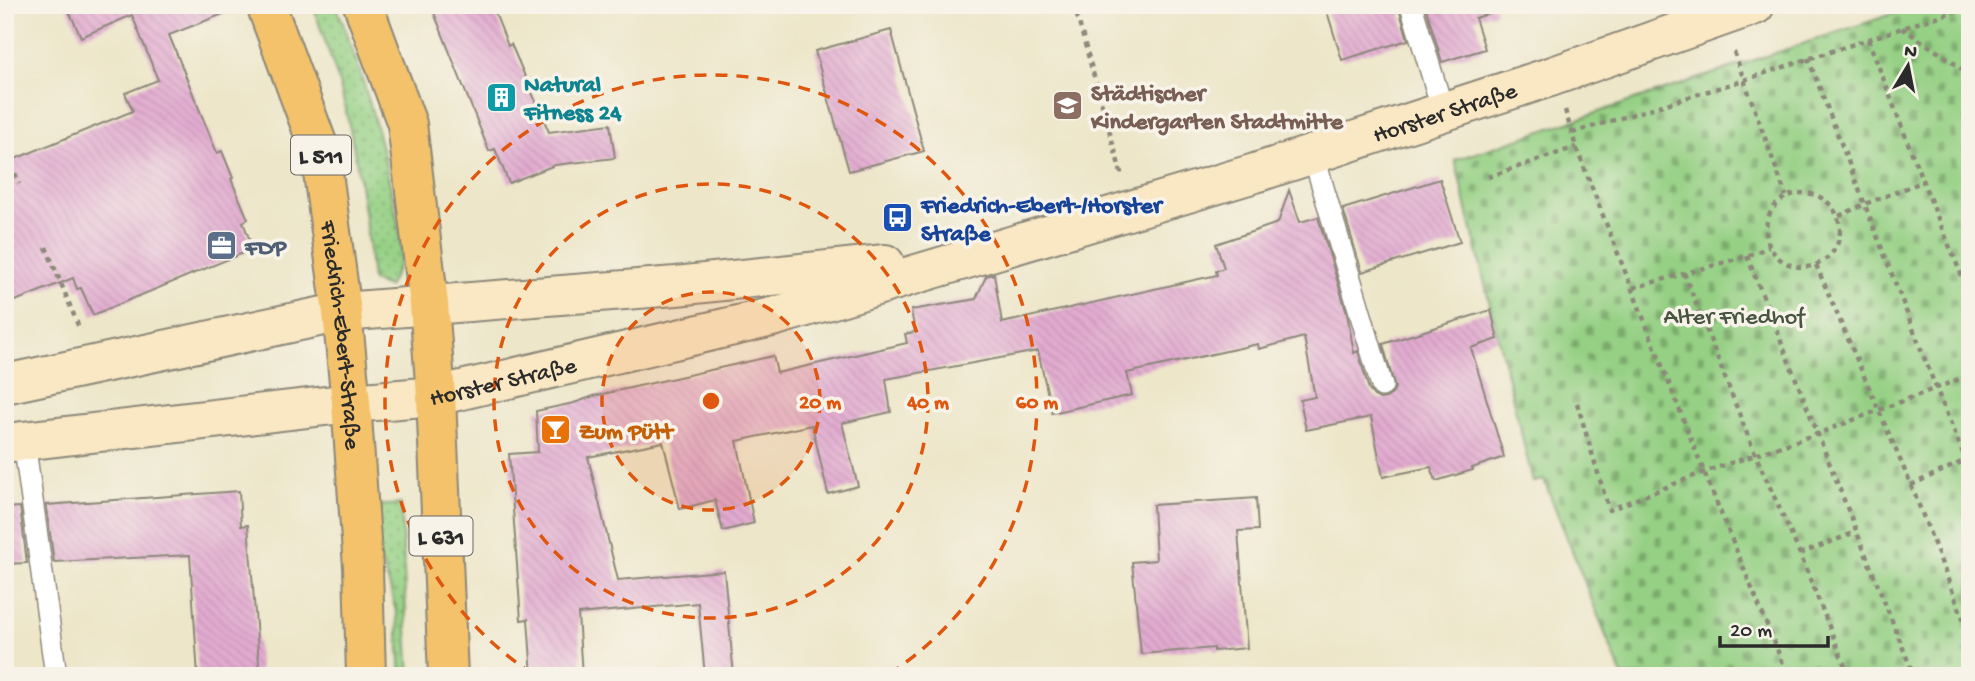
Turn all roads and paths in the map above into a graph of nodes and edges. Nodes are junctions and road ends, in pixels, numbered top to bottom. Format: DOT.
graph roads {
  1 [pos="266,5"];
  2 [pos="363,5"];
  3 [pos="1074,5"];
  4 [pos="1411,5"];
  5 [pos="1970,6"];
  6 [pos="1739,11"];
  7 [pos="1902,28"];
  8 [pos="1868,39"];
  9 [pos="1808,58"];
  10 [pos="1553,76"];
  11 [pos="1970,76"];
  12 [pos="1744,80"];
  13 [pos="1443,111"];
  14 [pos="1572,133"];
  15 [pos="5,145"];
  16 [pos="1576,147"];
  17 [pos="1313,154"];
  18 [pos="1488,177"];
  19 [pos="1923,182"];
  20 [pos="19,184"];
  21 [pos="1786,196"];
  22 [pos="1865,204"];
  23 [pos="1132,210"];
  24 [pos="1839,216"];
  25 [pos="46,247"];
  26 [pos="1769,247"];
  27 [pos="1747,256"];
  28 [pos="971,258"];
  29 [pos="1816,265"];
  30 [pos="1684,273"];
  31 [pos="1633,288"];
  32 [pos="1970,296"];
  33 [pos="429,304"];
  34 [pos="342,312"];
  35 [pos="94,365"];
  36 [pos="1970,375"];
  37 [pos="5,384"];
  38 [pos="1382,386"];
  39 [pos="1936,388"];
  40 [pos="436,396"];
  41 [pos="351,403"];
  42 [pos="1577,403"];
  43 [pos="1878,411"];
  44 [pos="1817,434"];
  45 [pos="15,442"];
  46 [pos="1755,454"];
  47 [pos="1966,460"];
  48 [pos="1970,470"];
  49 [pos="1704,472"];
  50 [pos="1911,485"];
  51 [pos="1856,532"];
  52 [pos="1800,554"];
  53 [pos="1970,636"];
  54 [pos="56,676"];
  55 [pos="366,676"];
  56 [pos="448,676"];
  57 [pos="1788,676"];
  58 [pos="1849,676"];
  59 [pos="1914,676"];
  1 -- 34 [label="main road, Friedrich-Ebert-Straße / L 511"];
  2 -- 33 [label="main road"];
  3 -- 23 [label="path"];
  4 -- 13 [label="lane"];
  5 -- 7 [label="path"];
  6 -- 10 [label="main road, Horster Straße"];
  6 -- 12 [label="path"];
  7 -- 8 [label="path"];
  7 -- 11 [label="path"];
  8 -- 9 [label="path"];
  8 -- 19 [label="path"];
  9 -- 12 [label="path"];
  9 -- 22 [label="path"];
  10 -- 13 [label="main road, Horster Straße"];
  10 -- 14 [label="path"];
  12 -- 14 [label="path"];
  12 -- 21 [label="path"];
  13 -- 17 [label="main road, Horster Straße"];
  14 -- 16 [label="path"];
  15 -- 20 [label="path"];
  16 -- 18 [label="path"];
  16 -- 31 [label="path"];
  17 -- 23 [label="main road, Horster Straße"];
  17 -- 38 [label="lane"];
  19 -- 22 [label="path"];
  19 -- 32 [label="path"];
  21 -- 24 [label="path"];
  21 -- 26 [label="path"];
  22 -- 24 [label="path"];
  22 -- 39 [label="path"];
  23 -- 28 [label="main road, Horster Straße"];
  24 -- 29 [label="path"];
  25 -- 35 [label="path"];
  26 -- 27 [label="path"];
  26 -- 29 [label="path"];
  27 -- 30 [label="path"];
  27 -- 44 [label="path"];
  28 -- 33 [label="main road, Horster Straße"];
  28 -- 40 [label="main road, Horster Straße"];
  29 -- 43 [label="path"];
  30 -- 31 [label="path"];
  30 -- 46 [label="path"];
  31 -- 49 [label="path"];
  33 -- 34 [label="main road, Horster Straße"];
  33 -- 40 [label="main road"];
  34 -- 35 [label="main road, Horster Straße"];
  34 -- 41 [label="main road, Friedrich-Ebert-Straße / L 511"];
  35 -- 37 [label="main road, Horster Straße"];
  36 -- 39 [label="path"];
  39 -- 43 [label="path"];
  39 -- 47 [label="path"];
  40 -- 41 [label="main road, Horster Straße"];
  40 -- 56 [label="main road, L 631"];
  41 -- 45 [label="main road, Horster Straße"];
  41 -- 55 [label="main road, Friedrich-Ebert-Straße"];
  42 -- 49 [label="path"];
  43 -- 44 [label="path"];
  43 -- 50 [label="path"];
  44 -- 46 [label="path"];
  44 -- 51 [label="path"];
  45 -- 54 [label="lane, Horster Straße"];
  46 -- 49 [label="path"];
  46 -- 52 [label="path"];
  47 -- 48 [label="path"];
  47 -- 50 [label="path"];
  49 -- 57 [label="path"];
  50 -- 53 [label="path"];
  51 -- 52 [label="path"];
  51 -- 59 [label="path"];
  52 -- 58 [label="path"];
}
